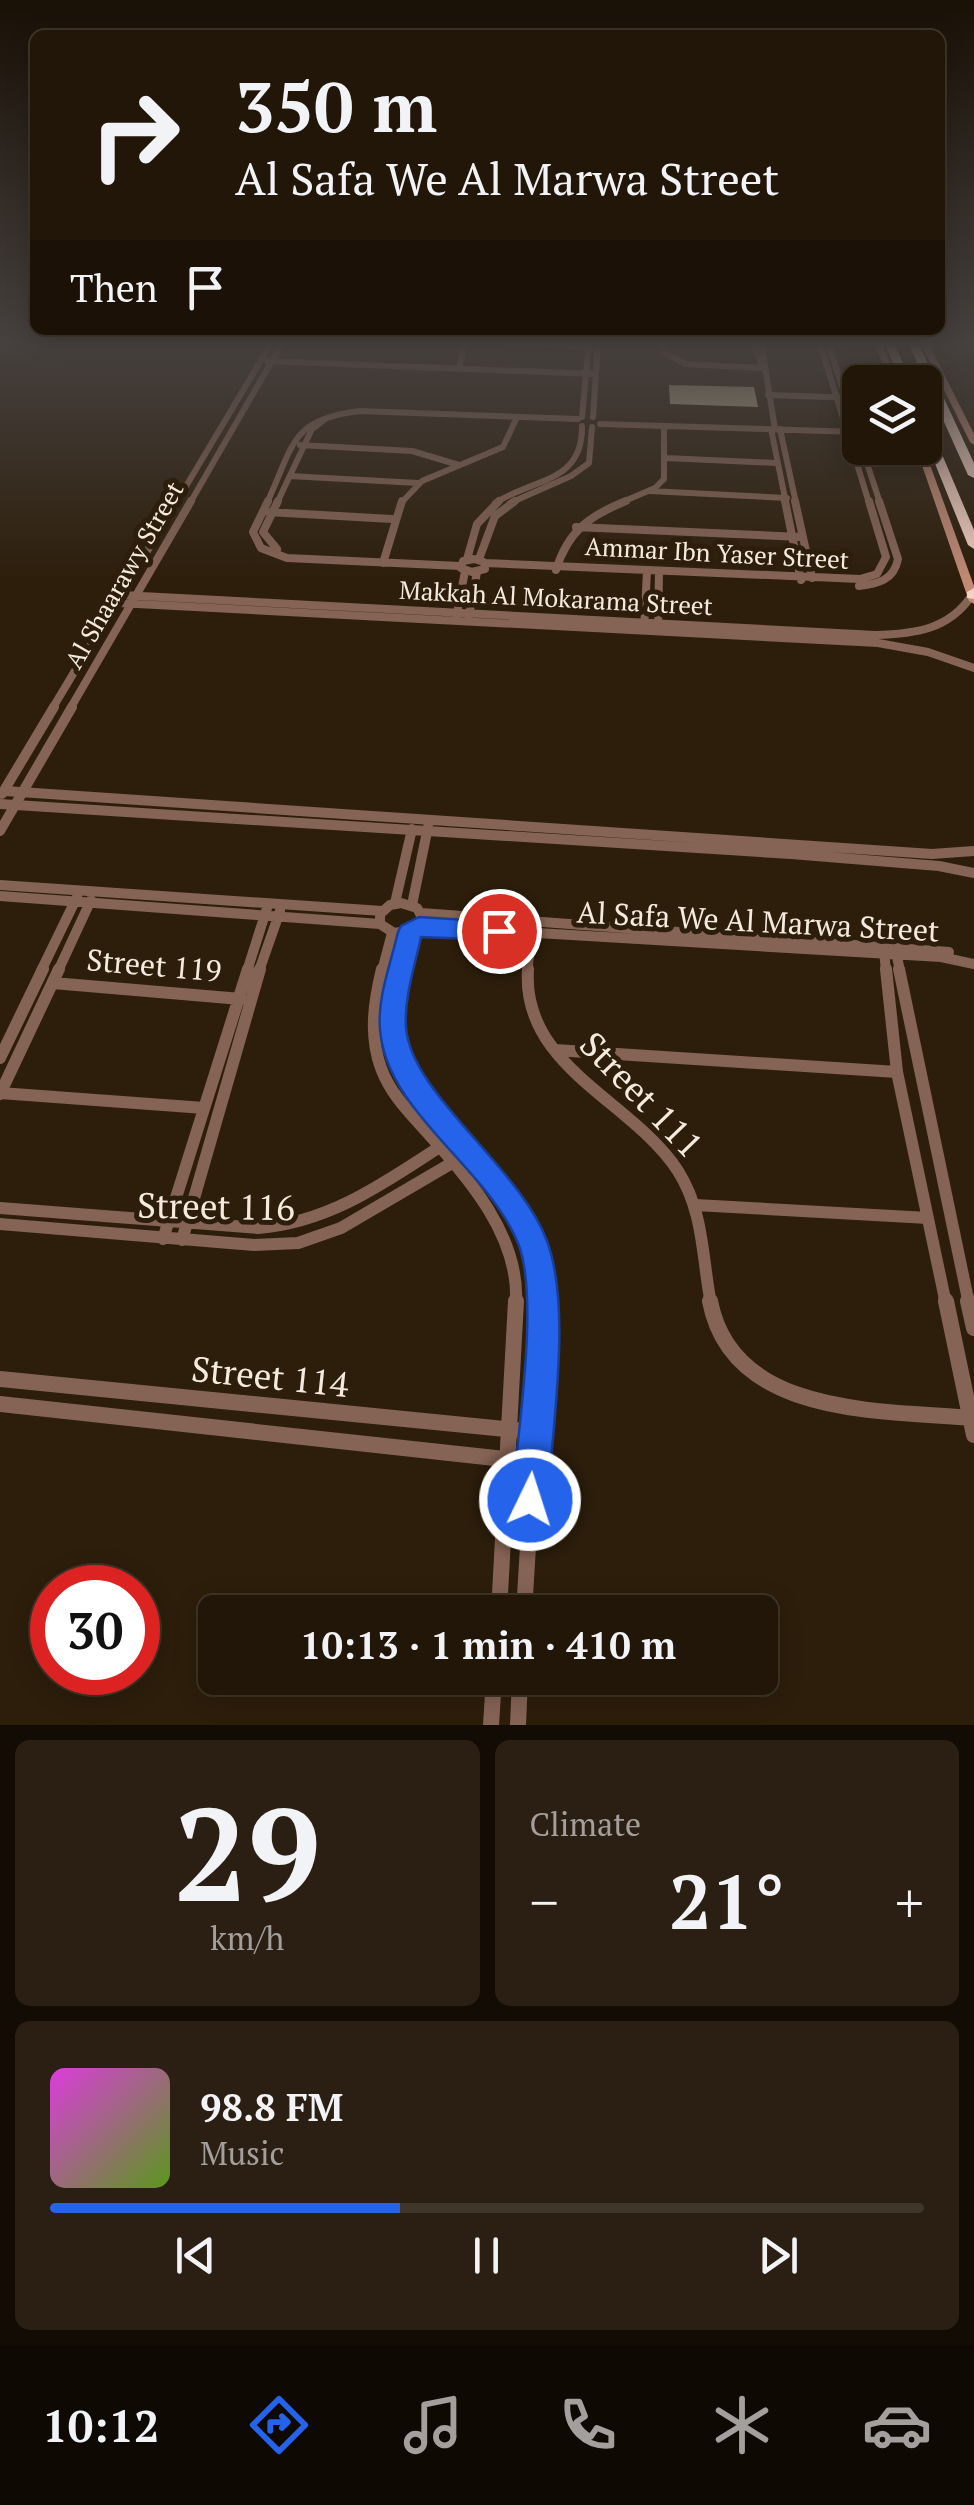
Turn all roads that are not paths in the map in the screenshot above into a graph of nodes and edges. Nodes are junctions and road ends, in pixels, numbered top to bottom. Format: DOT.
graph roads {
  1 [pos="229,420"];
  2 [pos="233,420"];
  3 [pos="326,420"];
  4 [pos="515,420"];
  5 [pos="564,420"];
  6 [pos="773,420"];
  7 [pos="949,420"];
  8 [pos="580,421"];
  9 [pos="596,422"];
  10 [pos="664,426"];
  11 [pos="775,429"];
  12 [pos="842,432"];
  13 [pos="299,445"];
  14 [pos="666,458"];
  15 [pos="776,463"];
  16 [pos="942,464"];
  17 [pos="459,465"];
  18 [pos="864,465"];
  19 [pos="927,465"];
  20 [pos="974,475"];
  21 [pos="289,478"];
  22 [pos="277,479"];
  23 [pos="543,480"];
  24 [pos="419,483"];
  25 [pos="552,485"];
  26 [pos="650,491"];
  27 [pos="782,498"];
  28 [pos="793,498"];
  29 [pos="876,504"];
  30 [pos="261,511"];
  31 [pos="273,512"];
  32 [pos="392,518"];
  33 [pos="576,526"];
  34 [pos="790,537"];
  35 [pos="802,537"];
  36 [pos="974,545"];
  37 [pos="884,549"];
  38 [pos="895,550"];
  39 [pos="280,553"];
  40 [pos="383,561"];
  41 [pos="464,565"];
  42 [pos="481,566"];
  43 [pos="557,569"];
  44 [pos="647,574"];
  45 [pos="659,574"];
  46 [pos="812,578"];
  47 [pos="801,580"];
  48 [pos="973,596"];
  49 [pos="120,599"];
  50 [pos="134,600"];
  51 [pos="456,617"];
  52 [pos="469,618"];
  53 [pos="644,627"];
  54 [pos="658,628"];
  55 [pos="840,637"];
  56 [pos="974,668"];
  57 [pos="22,792"];
  58 [pos="2,798"];
  59 [pos="207,805"];
  60 [pos="15,806"];
  61 [pos="202,818"];
  62 [pos="415,818"];
  63 [pos="429,820"];
  64 [pos="0,831"];
  65 [pos="412,832"];
  66 [pos="427,832"];
  67 [pos="581,836"];
  68 [pos="793,848"];
  69 [pos="974,851"];
  70 [pos="974,873"];
  71 [pos="0,884"];
  72 [pos="0,896"];
  73 [pos="78,896"];
  74 [pos="92,898"];
  75 [pos="395,903"];
  76 [pos="274,909"];
  77 [pos="416,919"];
  78 [pos="384,922"];
  79 [pos="533,927"];
  80 [pos="890,951"];
  81 [pos="971,960"];
  82 [pos="53,983"];
  83 [pos="244,999"];
  84 [pos="554,1050"];
  85 [pos="0,1058"];
  86 [pos="897,1072"];
  87 [pos="0,1093"];
  88 [pos="204,1108"];
  89 [pos="455,1137"];
  90 [pos="439,1147"];
  91 [pos="470,1152"];
  92 [pos="452,1162"];
  93 [pos="695,1205"];
  94 [pos="0,1208"];
  95 [pos="928,1218"];
  96 [pos="169,1221"];
  97 [pos="187,1222"];
  98 [pos="0,1224"];
  99 [pos="163,1239"];
  100 [pos="182,1240"];
  101 [pos="974,1328"];
  102 [pos="0,1379"];
  103 [pos="0,1404"];
  104 [pos="232,1404"];
  105 [pos="972,1418"];
  106 [pos="228,1428"];
  107 [pos="512,1430"];
  108 [pos="534,1432"];
  109 [pos="974,1435"];
  110 [pos="510,1460"];
  111 [pos="532,1462"];
  112 [pos="500,1595"];
  113 [pos="525,1595"];
  114 [pos="493,1695"];
  115 [pos="519,1695"];
  116 [pos="491,1725"];
  117 [pos="518,1725"];
  1 -- 49 [label="street, Al Shaarawy Street"];
  2 -- 50 [label="street, Al Shaarawy Street"];
  3 -- 13 [label="street"];
  4 -- 17 [label="street"];
  5 -- 8 [label="street"];
  6 -- 11 [label="street"];
  7 -- 20 [label="highway"];
  8 -- 9 [label="street"];
  8 -- 23 [label="street"];
  9 -- 10 [label="street"];
  9 -- 11 [label="street"];
  9 -- 25 [label="street"];
  10 -- 11 [label="street"];
  10 -- 14 [label="street"];
  11 -- 12 [label="street"];
  11 -- 15 [label="street"];
  11 -- 28 [label="street"];
  13 -- 17 [label="street"];
  13 -- 21 [label="street"];
  13 -- 22 [label="street"];
  14 -- 15 [label="street"];
  14 -- 26 [label="street"];
  15 -- 27 [label="street"];
  16 -- 36 [label="highway"];
  17 -- 24 [label="street"];
  18 -- 29 [label="street, Ammar Ibn Yaser Street"];
  19 -- 48 [label="street"];
  21 -- 22 [label="street"];
  21 -- 24 [label="street"];
  21 -- 31 [label="street"];
  22 -- 30 [label="street"];
  23 -- 25 [label="street"];
  23 -- 41 [label="street"];
  24 -- 32 [label="street"];
  25 -- 42 [label="street"];
  26 -- 27 [label="street"];
  26 -- 33 [label="street"];
  27 -- 28 [label="street"];
  27 -- 34 [label="street"];
  28 -- 35 [label="street"];
  29 -- 37 [label="street, Ammar Ibn Yaser Street"];
  29 -- 38 [label="street, Ammar Ibn Yaser Street"];
  30 -- 31 [label="street"];
  30 -- 39 [label="street"];
  31 -- 32 [label="street"];
  31 -- 39 [label="street"];
  32 -- 40 [label="street"];
  33 -- 34 [label="street"];
  33 -- 43 [label="street"];
  34 -- 35 [label="street"];
  34 -- 47 [label="street"];
  35 -- 46 [label="street"];
  37 -- 38 [label="street"];
  37 -- 46 [label="street, Ammar Ibn Yaser Street"];
  38 -- 47 [label="street, Ammar Ibn Yaser Street"];
  39 -- 40 [label="street, Ammar Ibn Yaser Street"];
  40 -- 41 [label="street, Ammar Ibn Yaser Street"];
  41 -- 42 [label="street, Ammar Ibn Yaser Street"];
  41 -- 51 [label="street"];
  42 -- 43 [label="street, Ammar Ibn Yaser Street"];
  42 -- 52 [label="street"];
  43 -- 44 [label="street, Ammar Ibn Yaser Street"];
  44 -- 45 [label="street, Ammar Ibn Yaser Street"];
  44 -- 53 [label="street"];
  45 -- 47 [label="street, Ammar Ibn Yaser Street"];
  45 -- 54 [label="street"];
  46 -- 47 [label="street, Ammar Ibn Yaser Street"];
  48 -- 55 [label="street, Makkah Al Mokarama Street"];
  49 -- 50 [label="street, Makkah Al Mokarama Street"];
  49 -- 58 [label="street, Al Shaarawy Street"];
  50 -- 51 [label="street, Makkah Al Mokarama Street"];
  50 -- 57 [label="street, Al Shaarawy Street"];
  51 -- 52 [label="street, Makkah Al Mokarama Street"];
  52 -- 53 [label="street, Makkah Al Mokarama Street"];
  53 -- 54 [label="street, Makkah Al Mokarama Street"];
  54 -- 55 [label="street, Makkah Al Mokarama Street"];
  55 -- 56 [label="street, Makkah Al Mokarama Street"];
  57 -- 58 [label="street"];
  57 -- 59 [label="street"];
  57 -- 60 [label="street, Al Shaarawy Street"];
  58 -- 60 [label="street"];
  59 -- 61 [label="street"];
  59 -- 62 [label="street"];
  60 -- 61 [label="street"];
  60 -- 64 [label="street, Al Shaarawy Street"];
  61 -- 65 [label="street"];
  62 -- 63 [label="street"];
  62 -- 65 [label="street"];
  63 -- 66 [label="street"];
  63 -- 67 [label="street"];
  65 -- 66 [label="street"];
  65 -- 75 [label="street"];
  66 -- 67 [label="street"];
  66 -- 77 [label="street"];
  67 -- 68 [label="street"];
  68 -- 69 [label="street"];
  68 -- 70 [label="street"];
  71 -- 73 [label="street"];
  72 -- 73 [label="street"];
  73 -- 74 [label="street"];
  73 -- 85 [label="street"];
  74 -- 76 [label="street"];
  74 -- 82 [label="street"];
  75 -- 77 [label="street"];
  75 -- 78 [label="street"];
  76 -- 78 [label="street"];
  76 -- 83 [label="street"];
  77 -- 78 [label="street"];
  77 -- 79 [label="street, Al Safa We Al Marwa Street"];
  77 -- 89 [label="street"];
  78 -- 90 [label="street"];
  79 -- 80 [label="street, Al Safa We Al Marwa Street"];
  79 -- 84 [label="street, Street 111"];
  80 -- 81 [label="street, Al Safa We Al Marwa Street"];
  80 -- 86 [label="street"];
  80 -- 101 [label="street"];
  82 -- 83 [label="street, Street 119"];
  82 -- 87 [label="street"];
  83 -- 88 [label="street"];
  83 -- 97 [label="street"];
  84 -- 86 [label="street"];
  84 -- 93 [label="street, Street 111"];
  86 -- 95 [label="street"];
  87 -- 88 [label="street"];
  88 -- 96 [label="street"];
  89 -- 90 [label="street, Street 116"];
  89 -- 91 [label="street"];
  90 -- 92 [label="street"];
  90 -- 97 [label="street, Street 116"];
  91 -- 92 [label="street, Street 116"];
  91 -- 108 [label="street"];
  92 -- 100 [label="street, Street 116"];
  92 -- 107 [label="street"];
  93 -- 95 [label="street"];
  93 -- 105 [label="street, Street 111"];
  94 -- 96 [label="street, Street 116"];
  95 -- 105 [label="street"];
  96 -- 97 [label="street, Street 116"];
  96 -- 99 [label="street"];
  97 -- 100 [label="street"];
  98 -- 99 [label="street, Street 116"];
  99 -- 100 [label="street, Street 116"];
  102 -- 104 [label="street, Street 114"];
  103 -- 106 [label="street, Street 114"];
  104 -- 106 [label="street"];
  104 -- 107 [label="street, Street 114"];
  105 -- 109 [label="street"];
  106 -- 110 [label="street, Street 114"];
  107 -- 108 [label="street, Street 114"];
  107 -- 110 [label="street"];
  108 -- 111 [label="street"];
  110 -- 111 [label="street, Street 114"];
  110 -- 112 [label="street"];
  111 -- 113 [label="street"];
  114 -- 116 [label="street"];
  115 -- 117 [label="street"];
}
